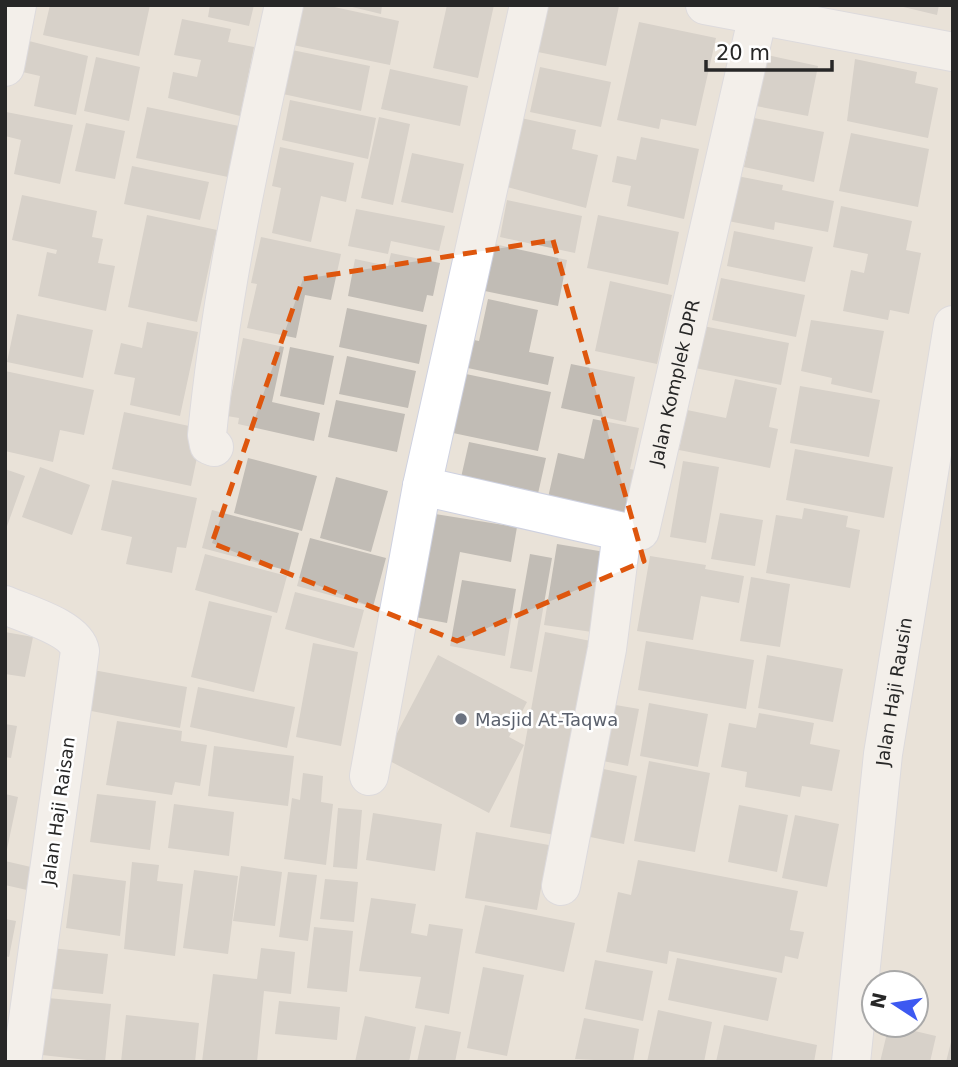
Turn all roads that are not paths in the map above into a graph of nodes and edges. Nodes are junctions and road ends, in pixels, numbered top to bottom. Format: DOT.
graph roads {
  1 [pos="17,5"];
  2 [pos="284,5"];
  3 [pos="529,5"];
  4 [pos="705,5"];
  5 [pos="758,15"];
  6 [pos="953,52"];
  7 [pos="5,67"];
  8 [pos="953,325"];
  9 [pos="214,447"];
  10 [pos="422,486"];
  11 [pos="622,532"];
  12 [pos="5,605"];
  13 [pos="369,776"];
  14 [pos="561,886"];
  15 [pos="22,1062"];
  16 [pos="851,1062"];
  1 -- 7 [label="street"];
  2 -- 9 [label="street"];
  3 -- 10 [label="street"];
  4 -- 5 [label="street"];
  5 -- 6 [label="street"];
  5 -- 11 [label="street, Jalan Komplek DPR"];
  8 -- 16 [label="street, Jalan Haji Rausin"];
  10 -- 11 [label="street"];
  10 -- 13 [label="street"];
  11 -- 14 [label="street"];
  12 -- 15 [label="street, Jalan Haji Raisan"];
}
